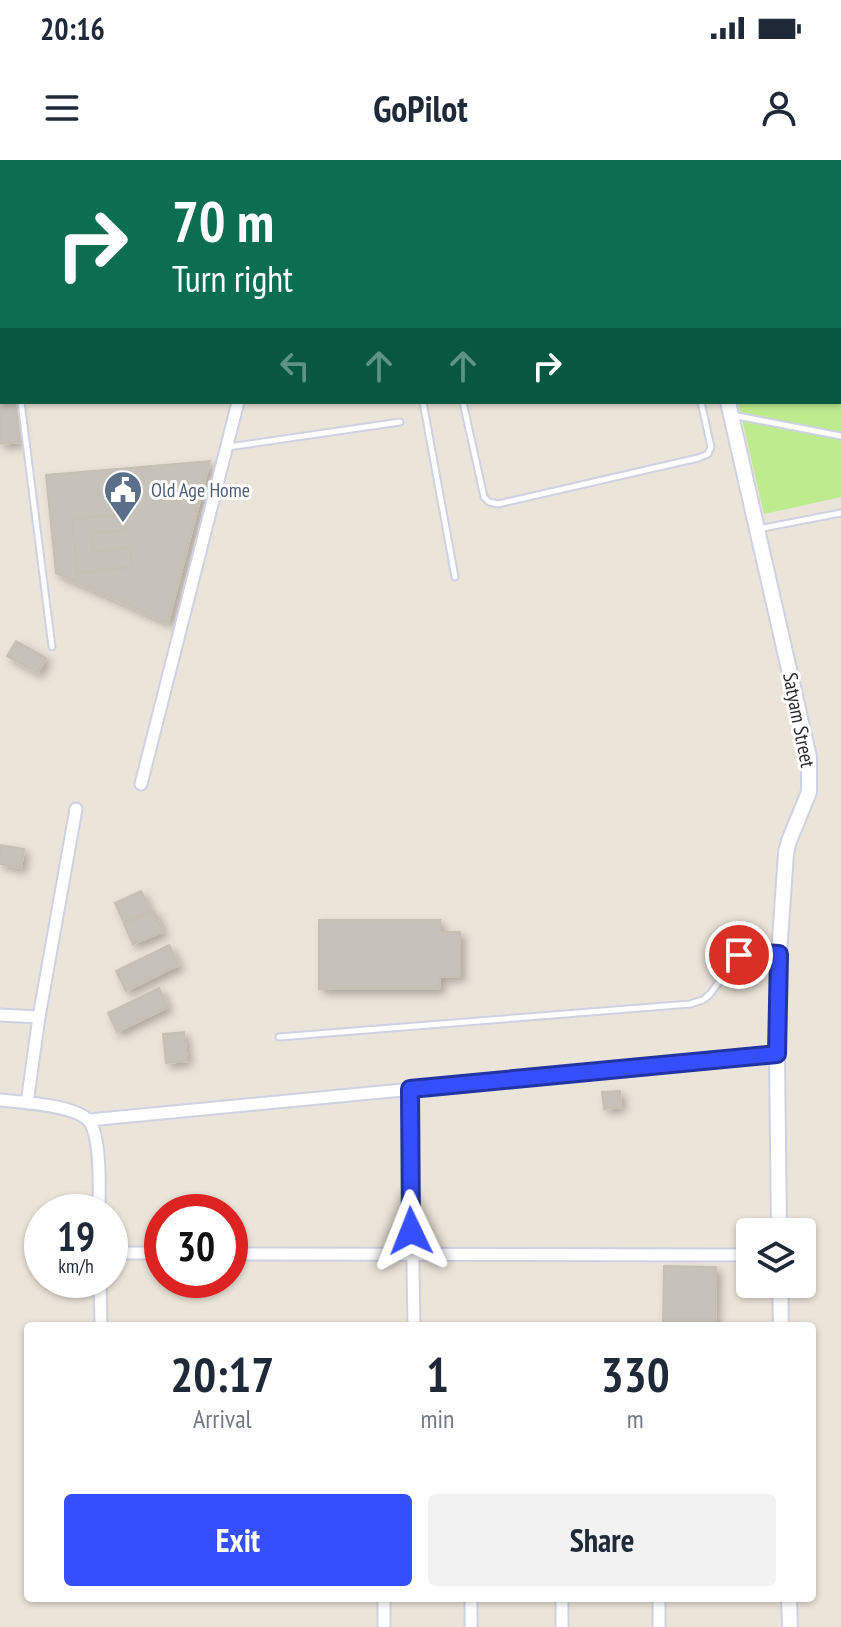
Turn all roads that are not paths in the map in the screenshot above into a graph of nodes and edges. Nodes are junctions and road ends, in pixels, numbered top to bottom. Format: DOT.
graph roads {
  1 [pos="21,404"];
  2 [pos="238,404"];
  3 [pos="423,404"];
  4 [pos="463,404"];
  5 [pos="701,404"];
  6 [pos="729,408"];
  7 [pos="400,422"];
  8 [pos="841,436"];
  9 [pos="227,447"];
  10 [pos="841,513"];
  11 [pos="757,529"];
  12 [pos="455,577"];
  13 [pos="52,647"];
  14 [pos="141,784"];
  15 [pos="76,809"];
  16 [pos="779,954"];
  17 [pos="0,1015"];
  18 [pos="39,1017"];
  19 [pos="279,1037"];
  20 [pos="777,1054"];
  21 [pos="410,1089"];
  22 [pos="0,1100"];
  23 [pos="27,1103"];
  24 [pos="89,1120"];
  25 [pos="98,1194"];
  26 [pos="779,1218"];
  27 [pos="248,1254"];
  28 [pos="412,1254"];
  29 [pos="736,1255"];
  30 [pos="100,1298"];
  31 [pos="780,1298"];
  32 [pos="101,1322"];
  33 [pos="414,1322"];
  34 [pos="781,1322"];
  35 [pos="384,1602"];
  36 [pos="471,1602"];
  37 [pos="562,1602"];
  38 [pos="659,1602"];
  39 [pos="789,1602"];
  40 [pos="384,1627"];
  41 [pos="471,1627"];
  42 [pos="562,1627"];
  43 [pos="659,1627"];
  44 [pos="790,1627"];
  1 -- 13 [label="lane"];
  2 -- 9 [label="street"];
  3 -- 12 [label="lane"];
  4 -- 5 [label="lane"];
  6 -- 8 [label="lane"];
  6 -- 11 [label="street, Satyam Street"];
  7 -- 9 [label="lane"];
  9 -- 14 [label="street"];
  10 -- 11 [label="lane"];
  11 -- 16 [label="street, Satyam Street"];
  15 -- 18 [label="street"];
  16 -- 19 [label="lane"];
  16 -- 20 [label="street, Satyam Street"];
  17 -- 18 [label="street"];
  18 -- 23 [label="street"];
  20 -- 21 [label="street"];
  20 -- 26 [label="street, Satyam Street"];
  21 -- 24 [label="street"];
  21 -- 28 [label="street"];
  22 -- 23 [label="street"];
  23 -- 24 [label="street"];
  24 -- 25 [label="street"];
  27 -- 28 [label="street"];
  28 -- 29 [label="street"];
  28 -- 33 [label="street"];
  30 -- 32 [label="street"];
  31 -- 34 [label="street"];
  35 -- 40 [label="street"];
  36 -- 41 [label="street"];
  37 -- 42 [label="street"];
  38 -- 43 [label="street"];
  39 -- 44 [label="street"];
}
